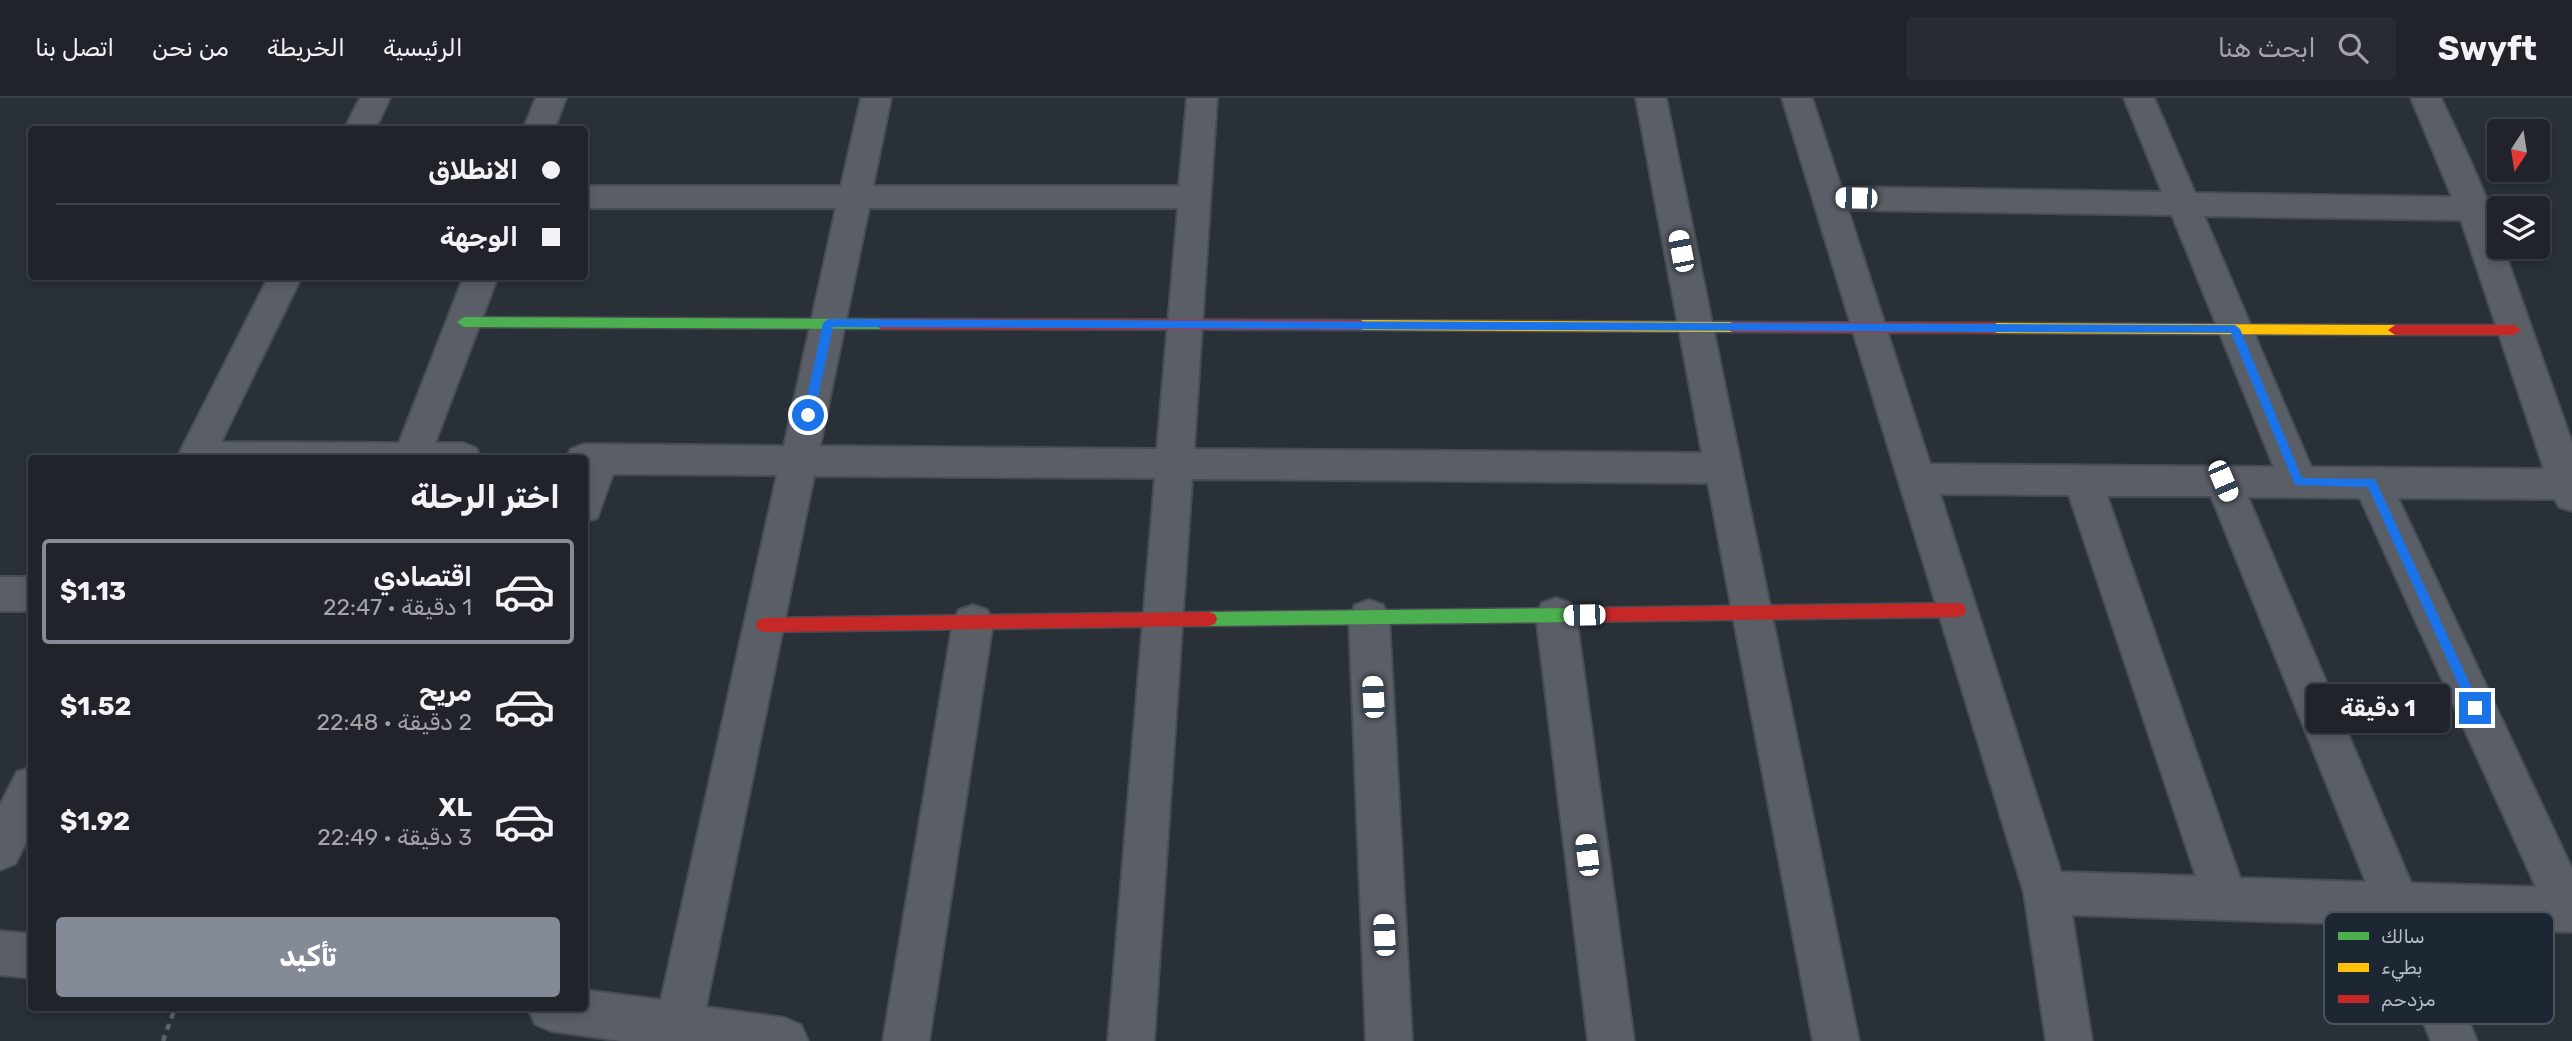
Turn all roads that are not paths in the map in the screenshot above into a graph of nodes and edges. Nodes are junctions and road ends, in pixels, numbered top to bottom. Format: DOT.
graph roads {
  1 [pos="375,98"];
  2 [pos="551,98"];
  3 [pos="876,98"];
  4 [pos="1202,98"];
  5 [pos="1651,98"];
  6 [pos="1797,98"];
  7 [pos="2139,98"];
  8 [pos="2426,98"];
  9 [pos="361,126"];
  10 [pos="540,126"];
  11 [pos="855,196"];
  12 [pos="588,197"];
  13 [pos="1195,197"];
  14 [pos="1828,198"];
  15 [pos="2183,204"];
  16 [pos="2473,209"];
  17 [pos="284,280"];
  18 [pos="480,280"];
  19 [pos="464,322"];
  20 [pos="828,323"];
  21 [pos="1185,325"];
  22 [pos="1696,327"];
  23 [pos="1869,327"];
  24 [pos="2235,329"];
  25 [pos="2514,330"];
  26 [pos="196,455"];
  27 [pos="412,455"];
  28 [pos="592,459"];
  29 [pos="799,461"];
  30 [pos="1174,464"];
  31 [pos="1724,468"];
  32 [pos="1916,479"];
  33 [pos="2083,481"];
  34 [pos="2223,481"];
  35 [pos="2299,482"];
  36 [pos="2372,482"];
  37 [pos="588,483"];
  38 [pos="2570,490"];
  39 [pos="0,594"];
  40 [pos="28,594"];
  41 [pos="1958,610"];
  42 [pos="1752,612"];
  43 [pos="1556,615"];
  44 [pos="1369,617"];
  45 [pos="1163,620"];
  46 [pos="973,622"];
  47 [pos="764,625"];
  48 [pos="28,794"];
  49 [pos="0,849"];
  50 [pos="2046,893"];
  51 [pos="2225,898"];
  52 [pos="2397,904"];
  53 [pos="2570,909"];
  54 [pos="2400,912"];
  55 [pos="0,953"];
  56 [pos="28,956"];
  57 [pos="574,1011"];
  58 [pos="2447,1024"];
  59 [pos="680,1025"];
  60 [pos="785,1041"];
  61 [pos="906,1041"];
  62 [pos="1131,1041"];
  63 [pos="1389,1041"];
  64 [pos="1611,1041"];
  65 [pos="1836,1041"];
  66 [pos="2070,1041"];
  67 [pos="2454,1041"];
  1 -- 9 [label="street"];
  2 -- 10 [label="street"];
  3 -- 11 [label="street"];
  4 -- 13 [label="street"];
  5 -- 22 [label="street"];
  6 -- 14 [label="street"];
  7 -- 15 [label="street"];
  8 -- 16 [label="street"];
  11 -- 12 [label="street"];
  11 -- 13 [label="street"];
  11 -- 20 [label="street"];
  13 -- 21 [label="street"];
  14 -- 15 [label="street"];
  14 -- 23 [label="street"];
  15 -- 16 [label="street"];
  15 -- 24 [label="street"];
  16 -- 25 [label="street"];
  17 -- 26 [label="street"];
  18 -- 19 [label="street"];
  19 -- 20 [label="street"];
  19 -- 27 [label="street"];
  20 -- 21 [label="street"];
  20 -- 29 [label="street"];
  21 -- 22 [label="street"];
  21 -- 30 [label="street"];
  22 -- 23 [label="street"];
  22 -- 31 [label="street"];
  23 -- 24 [label="street"];
  23 -- 32 [label="street"];
  24 -- 25 [label="street"];
  24 -- 35 [label="street"];
  25 -- 38 [label="street"];
  28 -- 29 [label="street"];
  28 -- 37 [label="street"];
  29 -- 30 [label="street"];
  29 -- 47 [label="street"];
  30 -- 31 [label="street"];
  30 -- 45 [label="street"];
  31 -- 42 [label="street"];
  32 -- 33 [label="street"];
  32 -- 41 [label="street"];
  33 -- 34 [label="street"];
  33 -- 51 [label="street"];
  34 -- 35 [label="street"];
  34 -- 52 [label="street"];
  35 -- 36 [label="street"];
  36 -- 38 [label="street"];
  36 -- 53 [label="street"];
  39 -- 40 [label="street"];
  41 -- 42 [label="street"];
  41 -- 50 [label="street"];
  42 -- 43 [label="street"];
  42 -- 65 [label="street"];
  43 -- 44 [label="street"];
  43 -- 64 [label="street"];
  44 -- 45 [label="street"];
  44 -- 63 [label="street"];
  45 -- 46 [label="street"];
  45 -- 62 [label="street"];
  46 -- 47 [label="street"];
  46 -- 61 [label="street"];
  47 -- 59 [label="street"];
  48 -- 49 [label="street"];
  50 -- 51 [label="street"];
  50 -- 66 [label="street"];
  51 -- 52 [label="street"];
  52 -- 53 [label="street"];
  52 -- 54 [label="street"];
  55 -- 56 [label="street"];
  57 -- 59 [label="street"];
  58 -- 67 [label="street"];
  59 -- 60 [label="street"];
}
